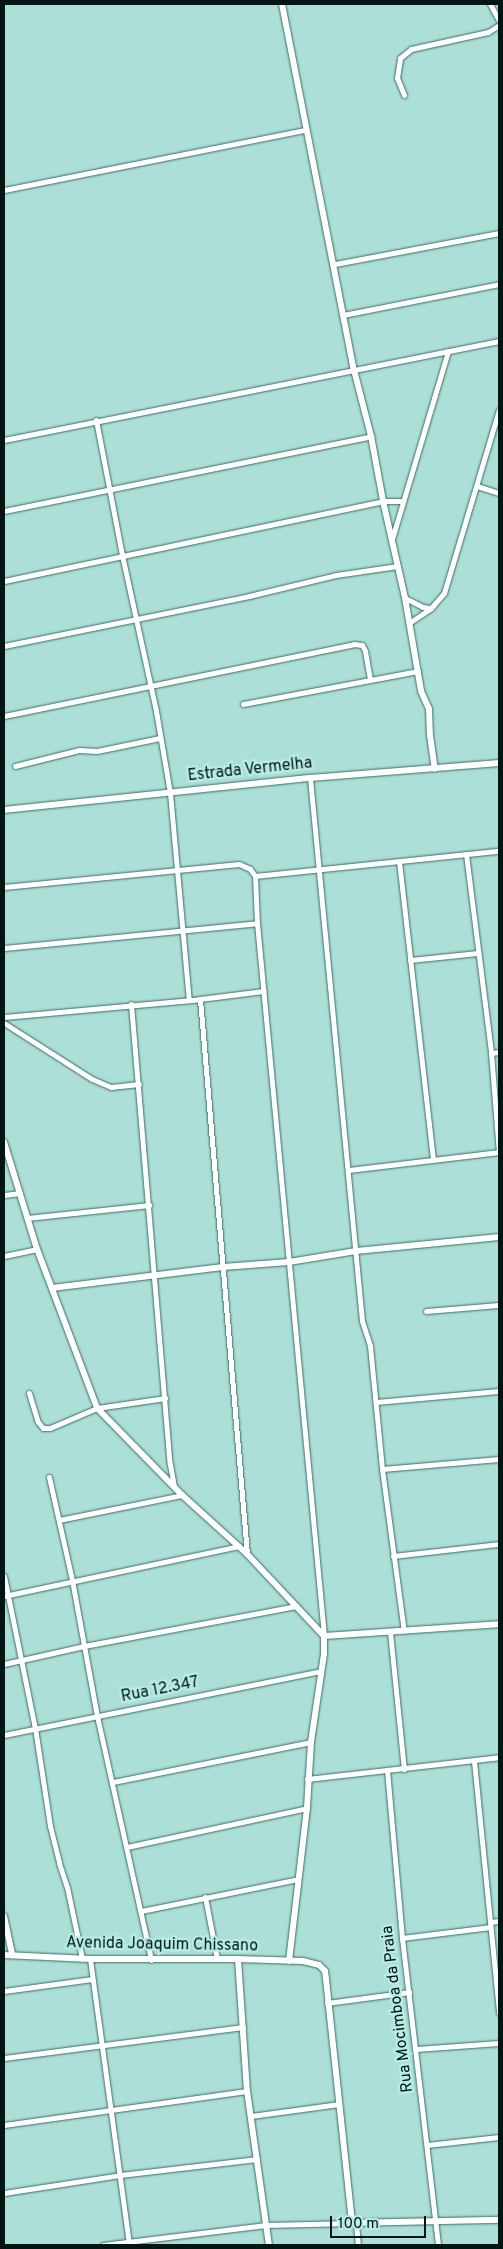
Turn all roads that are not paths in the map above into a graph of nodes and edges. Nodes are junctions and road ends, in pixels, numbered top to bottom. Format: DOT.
graph roads {
  1 [pos="282,4"];
  2 [pos="490,4"];
  3 [pos="499,20"];
  4 [pos="499,25"];
  5 [pos="404,95"];
  6 [pos="305,130"];
  7 [pos="4,190"];
  8 [pos="499,233"];
  9 [pos="335,264"];
  10 [pos="499,284"];
  11 [pos="343,316"];
  12 [pos="499,341"];
  13 [pos="448,351"];
  14 [pos="354,370"];
  15 [pos="499,410"];
  16 [pos="96,420"];
  17 [pos="371,436"];
  18 [pos="4,440"];
  19 [pos="477,486"];
  20 [pos="110,490"];
  21 [pos="499,493"];
  22 [pos="383,501"];
  23 [pos="403,501"];
  24 [pos="4,511"];
  25 [pos="392,540"];
  26 [pos="122,555"];
  27 [pos="398,566"];
  28 [pos="4,581"];
  29 [pos="405,598"];
  30 [pos="431,608"];
  31 [pos="136,620"];
  32 [pos="409,623"];
  33 [pos="4,646"];
  34 [pos="418,671"];
  35 [pos="370,678"];
  36 [pos="150,686"];
  37 [pos="243,704"];
  38 [pos="4,716"];
  39 [pos="160,738"];
  40 [pos="499,763"];
  41 [pos="15,766"];
  42 [pos="435,769"];
  43 [pos="310,778"];
  44 [pos="170,792"];
  45 [pos="4,810"];
  46 [pos="499,851"];
  47 [pos="466,854"];
  48 [pos="399,861"];
  49 [pos="320,868"];
  50 [pos="177,870"];
  51 [pos="255,876"];
  52 [pos="4,887"];
  53 [pos="258,923"];
  54 [pos="184,930"];
  55 [pos="4,948"];
  56 [pos="478,953"];
  57 [pos="410,960"];
  58 [pos="264,991"];
  59 [pos="189,1000"];
  60 [pos="200,1000"];
  61 [pos="131,1004"];
  62 [pos="4,1017"];
  63 [pos="4,1023"];
  64 [pos="499,1052"];
  65 [pos="490,1053"];
  66 [pos="138,1084"];
  67 [pos="4,1142"];
  68 [pos="499,1152"];
  69 [pos="433,1158"];
  70 [pos="349,1170"];
  71 [pos="20,1193"];
  72 [pos="4,1195"];
  73 [pos="149,1205"];
  74 [pos="27,1218"];
  75 [pos="499,1237"];
  76 [pos="38,1249"];
  77 [pos="356,1251"];
  78 [pos="4,1256"];
  79 [pos="289,1262"];
  80 [pos="223,1267"];
  81 [pos="155,1275"];
  82 [pos="52,1288"];
  83 [pos="499,1305"];
  84 [pos="426,1311"];
  85 [pos="499,1391"];
  86 [pos="29,1393"];
  87 [pos="165,1398"];
  88 [pos="376,1402"];
  89 [pos="97,1408"];
  90 [pos="499,1458"];
  91 [pos="382,1469"];
  92 [pos="49,1477"];
  93 [pos="174,1486"];
  94 [pos="182,1495"];
  95 [pos="59,1520"];
  96 [pos="499,1544"];
  97 [pos="239,1546"];
  98 [pos="247,1554"];
  99 [pos="393,1556"];
  100 [pos="4,1576"];
  101 [pos="72,1580"];
  102 [pos="6,1595"];
  103 [pos="296,1606"];
  104 [pos="499,1624"];
  105 [pos="404,1631"];
  106 [pos="390,1632"];
  107 [pos="324,1636"];
  108 [pos="84,1646"];
  109 [pos="21,1660"];
  110 [pos="4,1664"];
  111 [pos="321,1671"];
  112 [pos="97,1716"];
  113 [pos="35,1728"];
  114 [pos="4,1735"];
  115 [pos="311,1742"];
  116 [pos="499,1758"];
  117 [pos="474,1761"];
  118 [pos="404,1768"];
  119 [pos="387,1770"];
  120 [pos="307,1780"];
  121 [pos="113,1782"];
  122 [pos="307,1808"];
  123 [pos="127,1847"];
  124 [pos="298,1879"];
  125 [pos="205,1897"];
  126 [pos="141,1911"];
  127 [pos="4,1916"];
  128 [pos="499,1920"];
  129 [pos="490,1924"];
  130 [pos="402,1938"];
  131 [pos="4,1955"];
  132 [pos="12,1955"];
  133 [pos="82,1958"];
  134 [pos="90,1959"];
  135 [pos="217,1959"];
  136 [pos="238,1959"];
  137 [pos="151,1960"];
  138 [pos="289,1961"];
  139 [pos="92,1979"];
  140 [pos="4,1991"];
  141 [pos="409,1992"];
  142 [pos="327,2003"];
  143 [pos="499,2013"];
  144 [pos="243,2027"];
  145 [pos="499,2043"];
  146 [pos="103,2045"];
  147 [pos="416,2049"];
  148 [pos="4,2058"];
  149 [pos="247,2091"];
  150 [pos="338,2104"];
  151 [pos="110,2110"];
  152 [pos="251,2116"];
  153 [pos="4,2125"];
  154 [pos="499,2137"];
  155 [pos="427,2145"];
  156 [pos="258,2159"];
  157 [pos="120,2175"];
  158 [pos="4,2193"];
  159 [pos="499,2220"];
  160 [pos="434,2221"];
  161 [pos="354,2223"];
  162 [pos="266,2225"];
  163 [pos="129,2243"];
  164 [pos="103,2245"];
  165 [pos="269,2245"];
  166 [pos="358,2245"];
  167 [pos="438,2245"];
  1 -- 6 [label="street"];
  2 -- 3 [label="street"];
  4 -- 5 [label="street"];
  6 -- 7 [label="street"];
  6 -- 9 [label="street"];
  8 -- 9 [label="street"];
  9 -- 11 [label="street"];
  10 -- 11 [label="street"];
  11 -- 14 [label="street"];
  12 -- 13 [label="street"];
  13 -- 14 [label="street"];
  13 -- 23 [label="street"];
  14 -- 16 [label="street"];
  14 -- 17 [label="street"];
  15 -- 19 [label="street"];
  16 -- 18 [label="street"];
  16 -- 20 [label="street"];
  17 -- 20 [label="street"];
  17 -- 22 [label="street"];
  19 -- 21 [label="street"];
  19 -- 30 [label="street"];
  20 -- 24 [label="street"];
  20 -- 26 [label="street"];
  22 -- 23 [label="street"];
  22 -- 25 [label="street"];
  22 -- 26 [label="street"];
  23 -- 25 [label="street"];
  25 -- 27 [label="street"];
  26 -- 28 [label="street"];
  26 -- 31 [label="street"];
  27 -- 29 [label="street"];
  27 -- 31 [label="street"];
  29 -- 30 [label="street"];
  29 -- 32 [label="street"];
  30 -- 32 [label="street"];
  31 -- 33 [label="street"];
  31 -- 36 [label="street"];
  32 -- 34 [label="street"];
  34 -- 35 [label="street"];
  34 -- 42 [label="street"];
  35 -- 36 [label="street"];
  35 -- 37 [label="street"];
  36 -- 38 [label="street"];
  36 -- 39 [label="street"];
  39 -- 41 [label="street"];
  39 -- 44 [label="street"];
  40 -- 42 [label="street, Estrada Vermelha"];
  42 -- 43 [label="street, Estrada Vermelha"];
  43 -- 44 [label="street, Estrada Vermelha"];
  43 -- 49 [label="street"];
  44 -- 45 [label="street, Estrada Vermelha"];
  44 -- 50 [label="street"];
  46 -- 47 [label="street"];
  47 -- 48 [label="street"];
  47 -- 56 [label="street"];
  48 -- 49 [label="street"];
  48 -- 57 [label="street"];
  49 -- 51 [label="street"];
  49 -- 70 [label="street"];
  50 -- 51 [label="street"];
  50 -- 52 [label="street"];
  50 -- 54 [label="street"];
  51 -- 53 [label="street"];
  53 -- 54 [label="street"];
  53 -- 58 [label="street"];
  54 -- 55 [label="street"];
  54 -- 59 [label="street"];
  56 -- 57 [label="street"];
  56 -- 65 [label="street"];
  57 -- 69 [label="street"];
  58 -- 60 [label="street"];
  58 -- 79 [label="street"];
  59 -- 60 [label="street"];
  59 -- 61 [label="street"];
  60 -- 80 [label="street"];
  61 -- 62 [label="street"];
  61 -- 66 [label="street"];
  63 -- 66 [label="street"];
  64 -- 65 [label="street"];
  65 -- 68 [label="street"];
  66 -- 73 [label="street"];
  67 -- 71 [label="street"];
  68 -- 69 [label="street"];
  69 -- 70 [label="street"];
  70 -- 77 [label="street"];
  71 -- 72 [label="street"];
  71 -- 74 [label="street"];
  73 -- 74 [label="street"];
  73 -- 81 [label="street"];
  74 -- 76 [label="street"];
  75 -- 77 [label="street"];
  76 -- 78 [label="street"];
  76 -- 82 [label="street"];
  77 -- 79 [label="street"];
  77 -- 88 [label="street"];
  79 -- 80 [label="street"];
  79 -- 107 [label="street"];
  80 -- 81 [label="street"];
  80 -- 98 [label="street"];
  81 -- 82 [label="street"];
  81 -- 87 [label="street"];
  82 -- 89 [label="street"];
  83 -- 84 [label="street"];
  85 -- 88 [label="street"];
  86 -- 89 [label="street"];
  87 -- 89 [label="street"];
  87 -- 93 [label="street"];
  88 -- 91 [label="street"];
  89 -- 93 [label="street"];
  90 -- 91 [label="street"];
  91 -- 99 [label="street"];
  92 -- 95 [label="street"];
  93 -- 94 [label="street"];
  94 -- 95 [label="street"];
  94 -- 97 [label="street"];
  95 -- 101 [label="street"];
  96 -- 99 [label="street"];
  97 -- 98 [label="street"];
  97 -- 101 [label="street"];
  98 -- 103 [label="street"];
  99 -- 105 [label="street"];
  100 -- 102 [label="street"];
  101 -- 102 [label="street"];
  101 -- 108 [label="street"];
  102 -- 109 [label="street"];
  103 -- 107 [label="street"];
  103 -- 108 [label="street"];
  104 -- 105 [label="street"];
  105 -- 106 [label="street"];
  106 -- 107 [label="street"];
  106 -- 118 [label="street"];
  107 -- 111 [label="street"];
  108 -- 109 [label="street"];
  108 -- 112 [label="street"];
  109 -- 110 [label="street"];
  109 -- 113 [label="street"];
  111 -- 112 [label="street, Rua 12.347"];
  111 -- 115 [label="street"];
  112 -- 113 [label="street, Rua 12.347"];
  112 -- 121 [label="street"];
  113 -- 114 [label="street, Rua 12.347"];
  113 -- 133 [label="street"];
  115 -- 120 [label="street"];
  115 -- 121 [label="street"];
  116 -- 117 [label="street"];
  117 -- 118 [label="street"];
  117 -- 129 [label="street"];
  118 -- 119 [label="street"];
  119 -- 120 [label="street"];
  119 -- 130 [label="street, Rua Mocimboa da Praia"];
  120 -- 122 [label="street"];
  121 -- 123 [label="street"];
  122 -- 123 [label="street"];
  122 -- 124 [label="street"];
  123 -- 126 [label="street"];
  124 -- 125 [label="street"];
  124 -- 138 [label="street"];
  125 -- 126 [label="street"];
  125 -- 135 [label="street"];
  126 -- 137 [label="street"];
  127 -- 132 [label="street"];
  128 -- 129 [label="street"];
  129 -- 130 [label="street"];
  129 -- 143 [label="street"];
  130 -- 141 [label="street, Rua Mocimboa da Praia"];
  131 -- 132 [label="street, Avenida Joaquim Chissano"];
  132 -- 133 [label="street, Avenida Joaquim Chissano"];
  133 -- 134 [label="street, Avenida Joaquim Chissano"];
  134 -- 137 [label="street, Avenida Joaquim Chissano"];
  134 -- 139 [label="street"];
  135 -- 136 [label="street, Avenida Joaquim Chissano"];
  135 -- 137 [label="street, Avenida Joaquim Chissano"];
  136 -- 138 [label="street, Avenida Joaquim Chissano"];
  136 -- 144 [label="street"];
  138 -- 142 [label="street, Avenida Joaquim Chissano"];
  139 -- 140 [label="street"];
  139 -- 146 [label="street"];
  141 -- 142 [label="street"];
  141 -- 147 [label="street, Rua Mocimboa da Praia"];
  142 -- 150 [label="street"];
  144 -- 146 [label="street"];
  144 -- 149 [label="street"];
  145 -- 147 [label="street"];
  146 -- 148 [label="street"];
  146 -- 151 [label="street"];
  147 -- 155 [label="street, Rua Mocimboa da Praia"];
  149 -- 151 [label="street"];
  149 -- 152 [label="street"];
  150 -- 152 [label="street"];
  150 -- 161 [label="street"];
  151 -- 153 [label="street"];
  151 -- 157 [label="street"];
  152 -- 156 [label="street"];
  154 -- 155 [label="street"];
  155 -- 160 [label="street, Rua Mocimboa da Praia"];
  156 -- 157 [label="street"];
  156 -- 162 [label="street"];
  157 -- 158 [label="street"];
  157 -- 163 [label="street"];
  159 -- 160 [label="street"];
  160 -- 161 [label="street"];
  160 -- 167 [label="street, Rua Mocimboa da Praia"];
  161 -- 162 [label="street"];
  161 -- 166 [label="street"];
  162 -- 163 [label="street"];
  162 -- 165 [label="street"];
  163 -- 164 [label="street"];
}
